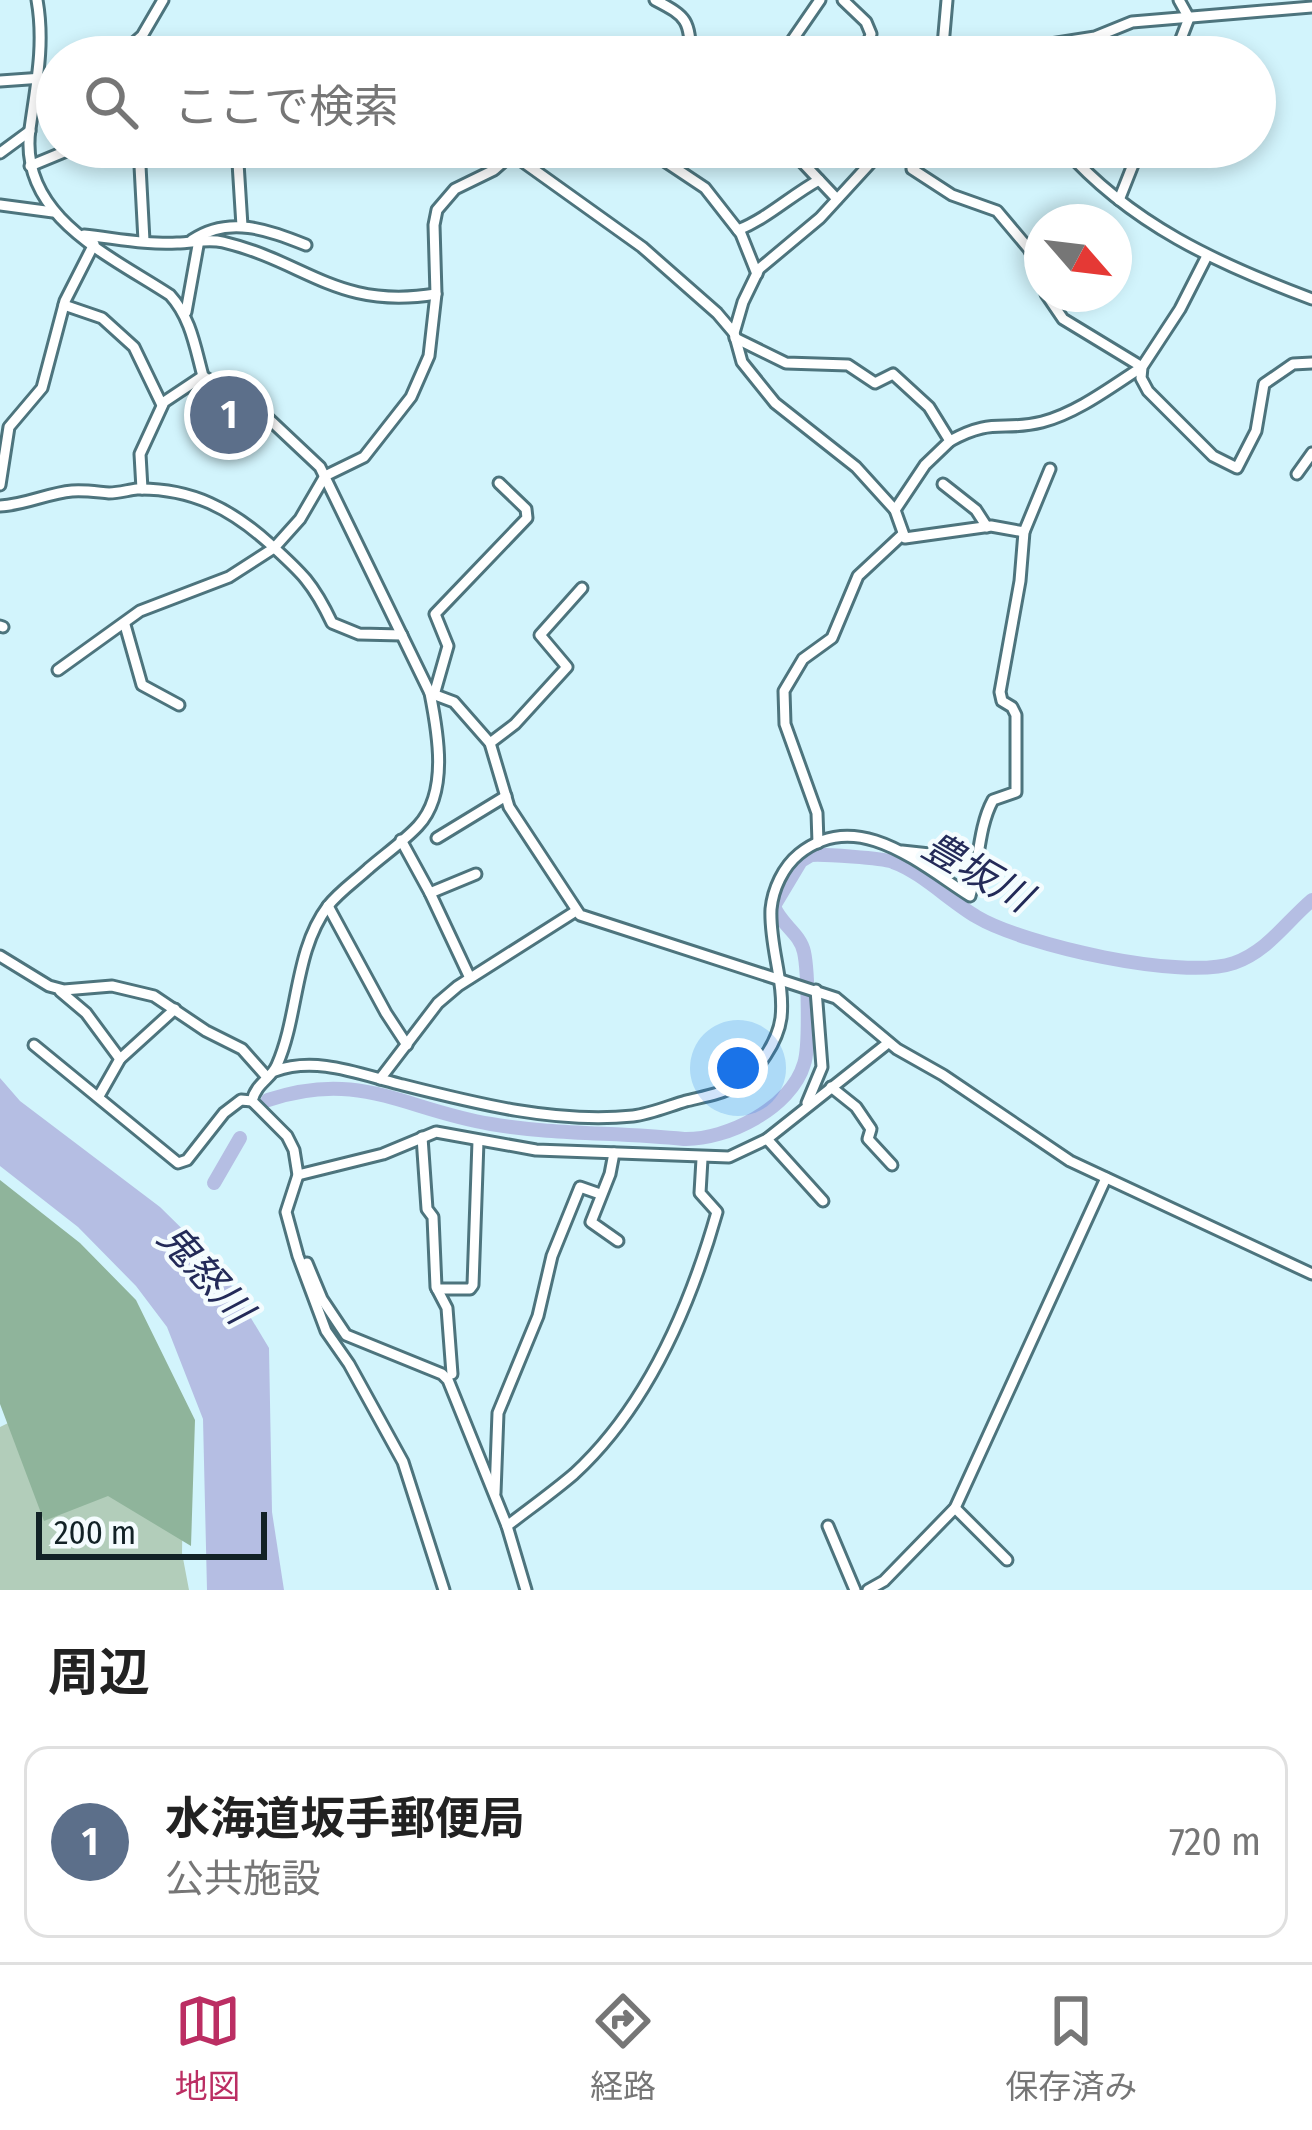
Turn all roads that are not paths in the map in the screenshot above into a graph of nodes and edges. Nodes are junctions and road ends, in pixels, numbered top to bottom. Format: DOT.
graph roads {
  1 [pos="37,0"];
  2 [pos="163,0"];
  3 [pos="655,0"];
  4 [pos="820,0"];
  5 [pos="843,0"];
  6 [pos="946,0"];
  7 [pos="1179,0"];
  8 [pos="1312,8"];
  9 [pos="1189,18"];
  10 [pos="43,36"];
  11 [pos="142,36"];
  12 [pos="689,36"];
  13 [pos="795,36"];
  14 [pos="870,36"];
  15 [pos="943,36"];
  16 [pos="1097,36"];
  17 [pos="1182,36"];
  18 [pos="36,79"];
  19 [pos="0,81"];
  20 [pos="36,92"];
  21 [pos="30,131"];
  22 [pos="0,153"];
  23 [pos="36,164"];
  24 [pos="30,166"];
  25 [pos="140,168"];
  26 [pos="238,168"];
  27 [pos="496,168"];
  28 [pos="539,168"];
  29 [pos="675,168"];
  30 [pos="808,168"];
  31 [pos="866,168"];
  32 [pos="912,168"];
  33 [pos="1086,168"];
  34 [pos="1132,168"];
  35 [pos="819,180"];
  36 [pos="837,199"];
  37 [pos="1119,200"];
  38 [pos="0,205"];
  39 [pos="53,212"];
  40 [pos="242,226"];
  41 [pos="738,230"];
  42 [pos="79,234"];
  43 [pos="144,241"];
  44 [pos="195,241"];
  45 [pos="1024,243"];
  46 [pos="94,244"];
  47 [pos="306,245"];
  48 [pos="1207,256"];
  49 [pos="757,274"];
  50 [pos="436,294"];
  51 [pos="1312,299"];
  52 [pos="64,304"];
  53 [pos="1058,312"];
  54 [pos="185,315"];
  55 [pos="734,336"];
  56 [pos="1312,363"];
  57 [pos="1142,367"];
  58 [pos="203,376"];
  59 [pos="162,406"];
  60 [pos="950,441"];
  61 [pos="1312,453"];
  62 [pos="1050,469"];
  63 [pos="1297,474"];
  64 [pos="325,476"];
  65 [pos="499,483"];
  66 [pos="943,484"];
  67 [pos="0,485"];
  68 [pos="142,490"];
  69 [pos="0,506"];
  70 [pos="895,510"];
  71 [pos="987,527"];
  72 [pos="1024,532"];
  73 [pos="903,534"];
  74 [pos="274,548"];
  75 [pos="582,588"];
  76 [pos="125,625"];
  77 [pos="402,635"];
  78 [pos="58,670"];
  79 [pos="432,694"];
  80 [pos="179,705"];
  81 [pos="490,742"];
  82 [pos="506,796"];
  83 [pos="437,838"];
  84 [pos="401,840"];
  85 [pos="818,843"];
  86 [pos="901,851"];
  87 [pos="979,868"];
  88 [pos="476,874"];
  89 [pos="430,893"];
  90 [pos="328,906"];
  91 [pos="576,911"];
  92 [pos="0,956"];
  93 [pos="470,978"];
  94 [pos="779,978"];
  95 [pos="55,988"];
  96 [pos="814,989"];
  97 [pos="176,1009"];
  98 [pos="888,1043"];
  99 [pos="407,1045"];
  100 [pos="34,1046"];
  101 [pos="120,1059"];
  102 [pos="271,1073"];
  103 [pos="380,1079"];
  104 [pos="830,1087"];
  105 [pos="99,1096"];
  106 [pos="254,1103"];
  107 [pos="804,1108"];
  108 [pos="422,1137"];
  109 [pos="767,1139"];
  110 [pos="478,1141"];
  111 [pos="614,1153"];
  112 [pos="702,1159"];
  113 [pos="892,1165"];
  114 [pos="298,1174"];
  115 [pos="1106,1178"];
  116 [pos="600,1194"];
  117 [pos="823,1201"];
  118 [pos="618,1241"];
  119 [pos="298,1256"];
  120 [pos="1312,1274"];
  121 [pos="437,1289"];
  122 [pos="452,1375"];
  123 [pos="495,1498"];
  124 [pos="955,1508"];
  125 [pos="507,1526"];
  126 [pos="828,1526"];
  127 [pos="1007,1560"];
  128 [pos="884,1581"];
  129 [pos="444,1590"];
  130 [pos="526,1590"];
  131 [pos="855,1590"];
  132 [pos="868,1590"];
  133 [pos="896,1590"];
  1 -- 10 [label="street"];
  2 -- 11 [label="street"];
  3 -- 12 [label="street"];
  4 -- 13 [label="street"];
  5 -- 14 [label="street"];
  6 -- 15 [label="street"];
  7 -- 9 [label="street"];
  8 -- 9 [label="street"];
  9 -- 16 [label="street"];
  9 -- 17 [label="street"];
  18 -- 19 [label="street"];
  20 -- 21 [label="street"];
  21 -- 22 [label="street"];
  21 -- 24 [label="street"];
  23 -- 24 [label="street"];
  24 -- 39 [label="street"];
  25 -- 43 [label="street"];
  26 -- 40 [label="street"];
  27 -- 50 [label="street"];
  28 -- 55 [label="street"];
  29 -- 41 [label="street"];
  30 -- 35 [label="street"];
  31 -- 36 [label="street"];
  32 -- 45 [label="street"];
  33 -- 37 [label="street"];
  34 -- 37 [label="street"];
  35 -- 36 [label="street"];
  35 -- 41 [label="street"];
  36 -- 49 [label="street"];
  37 -- 48 [label="street"];
  38 -- 39 [label="street"];
  39 -- 42 [label="street"];
  40 -- 44 [label="street"];
  40 -- 47 [label="street"];
  41 -- 49 [label="street"];
  42 -- 43 [label="street"];
  42 -- 46 [label="street"];
  43 -- 44 [label="street"];
  44 -- 50 [label="street"];
  44 -- 54 [label="street"];
  46 -- 52 [label="street"];
  46 -- 54 [label="street"];
  48 -- 51 [label="street"];
  48 -- 57 [label="street"];
  49 -- 55 [label="street"];
  50 -- 64 [label="street"];
  52 -- 59 [label="street"];
  52 -- 67 [label="street"];
  53 -- 57 [label="street"];
  54 -- 58 [label="street"];
  55 -- 60 [label="street"];
  55 -- 70 [label="street"];
  56 -- 57 [label="street"];
  57 -- 60 [label="street"];
  58 -- 59 [label="street"];
  58 -- 64 [label="street"];
  59 -- 68 [label="street"];
  60 -- 70 [label="street"];
  61 -- 63 [label="street"];
  62 -- 72 [label="street"];
  64 -- 74 [label="street"];
  64 -- 77 [label="street"];
  65 -- 79 [label="street"];
  66 -- 71 [label="street"];
  68 -- 69 [label="street"];
  68 -- 74 [label="street"];
  70 -- 73 [label="street"];
  71 -- 72 [label="street"];
  71 -- 73 [label="street"];
  72 -- 87 [label="street"];
  73 -- 85 [label="street"];
  74 -- 76 [label="street"];
  74 -- 77 [label="street"];
  75 -- 81 [label="street"];
  76 -- 78 [label="street"];
  76 -- 80 [label="street"];
  77 -- 79 [label="street"];
  79 -- 81 [label="street"];
  79 -- 84 [label="street"];
  81 -- 82 [label="street"];
  82 -- 83 [label="street"];
  82 -- 91 [label="street"];
  84 -- 89 [label="street"];
  84 -- 90 [label="street"];
  85 -- 86 [label="street"];
  85 -- 94 [label="street"];
  86 -- 87 [label="street"];
  86 -- 87 [label="street"];
  88 -- 89 [label="street"];
  89 -- 93 [label="street"];
  90 -- 99 [label="street"];
  90 -- 102 [label="street"];
  91 -- 93 [label="street"];
  91 -- 94 [label="street"];
  92 -- 95 [label="street"];
  93 -- 99 [label="street"];
  94 -- 96 [label="street"];
  94 -- 103 [label="street"];
  95 -- 97 [label="street"];
  95 -- 101 [label="street"];
  96 -- 98 [label="street"];
  96 -- 107 [label="street"];
  97 -- 101 [label="street"];
  97 -- 102 [label="street"];
  98 -- 104 [label="street"];
  98 -- 115 [label="street"];
  99 -- 103 [label="street"];
  100 -- 105 [label="street"];
  101 -- 105 [label="street"];
  102 -- 103 [label="street"];
  102 -- 106 [label="street"];
  104 -- 107 [label="street"];
  104 -- 113 [label="street"];
  105 -- 106 [label="street"];
  106 -- 114 [label="street"];
  107 -- 109 [label="street"];
  108 -- 110 [label="street"];
  108 -- 114 [label="street"];
  108 -- 121 [label="street"];
  109 -- 112 [label="street"];
  109 -- 117 [label="street"];
  110 -- 111 [label="street"];
  110 -- 121 [label="street"];
  111 -- 112 [label="street"];
  111 -- 116 [label="street"];
  112 -- 125 [label="street"];
  114 -- 119 [label="street"];
  115 -- 120 [label="street"];
  115 -- 124 [label="street"];
  116 -- 118 [label="street"];
  116 -- 123 [label="street"];
  119 -- 123 [label="street"];
  119 -- 129 [label="street"];
  121 -- 122 [label="street"];
  123 -- 125 [label="street"];
  124 -- 127 [label="street"];
  124 -- 128 [label="street"];
  125 -- 130 [label="street"];
  126 -- 131 [label="street"];
  128 -- 132 [label="street"];
  128 -- 133 [label="street"];
}
